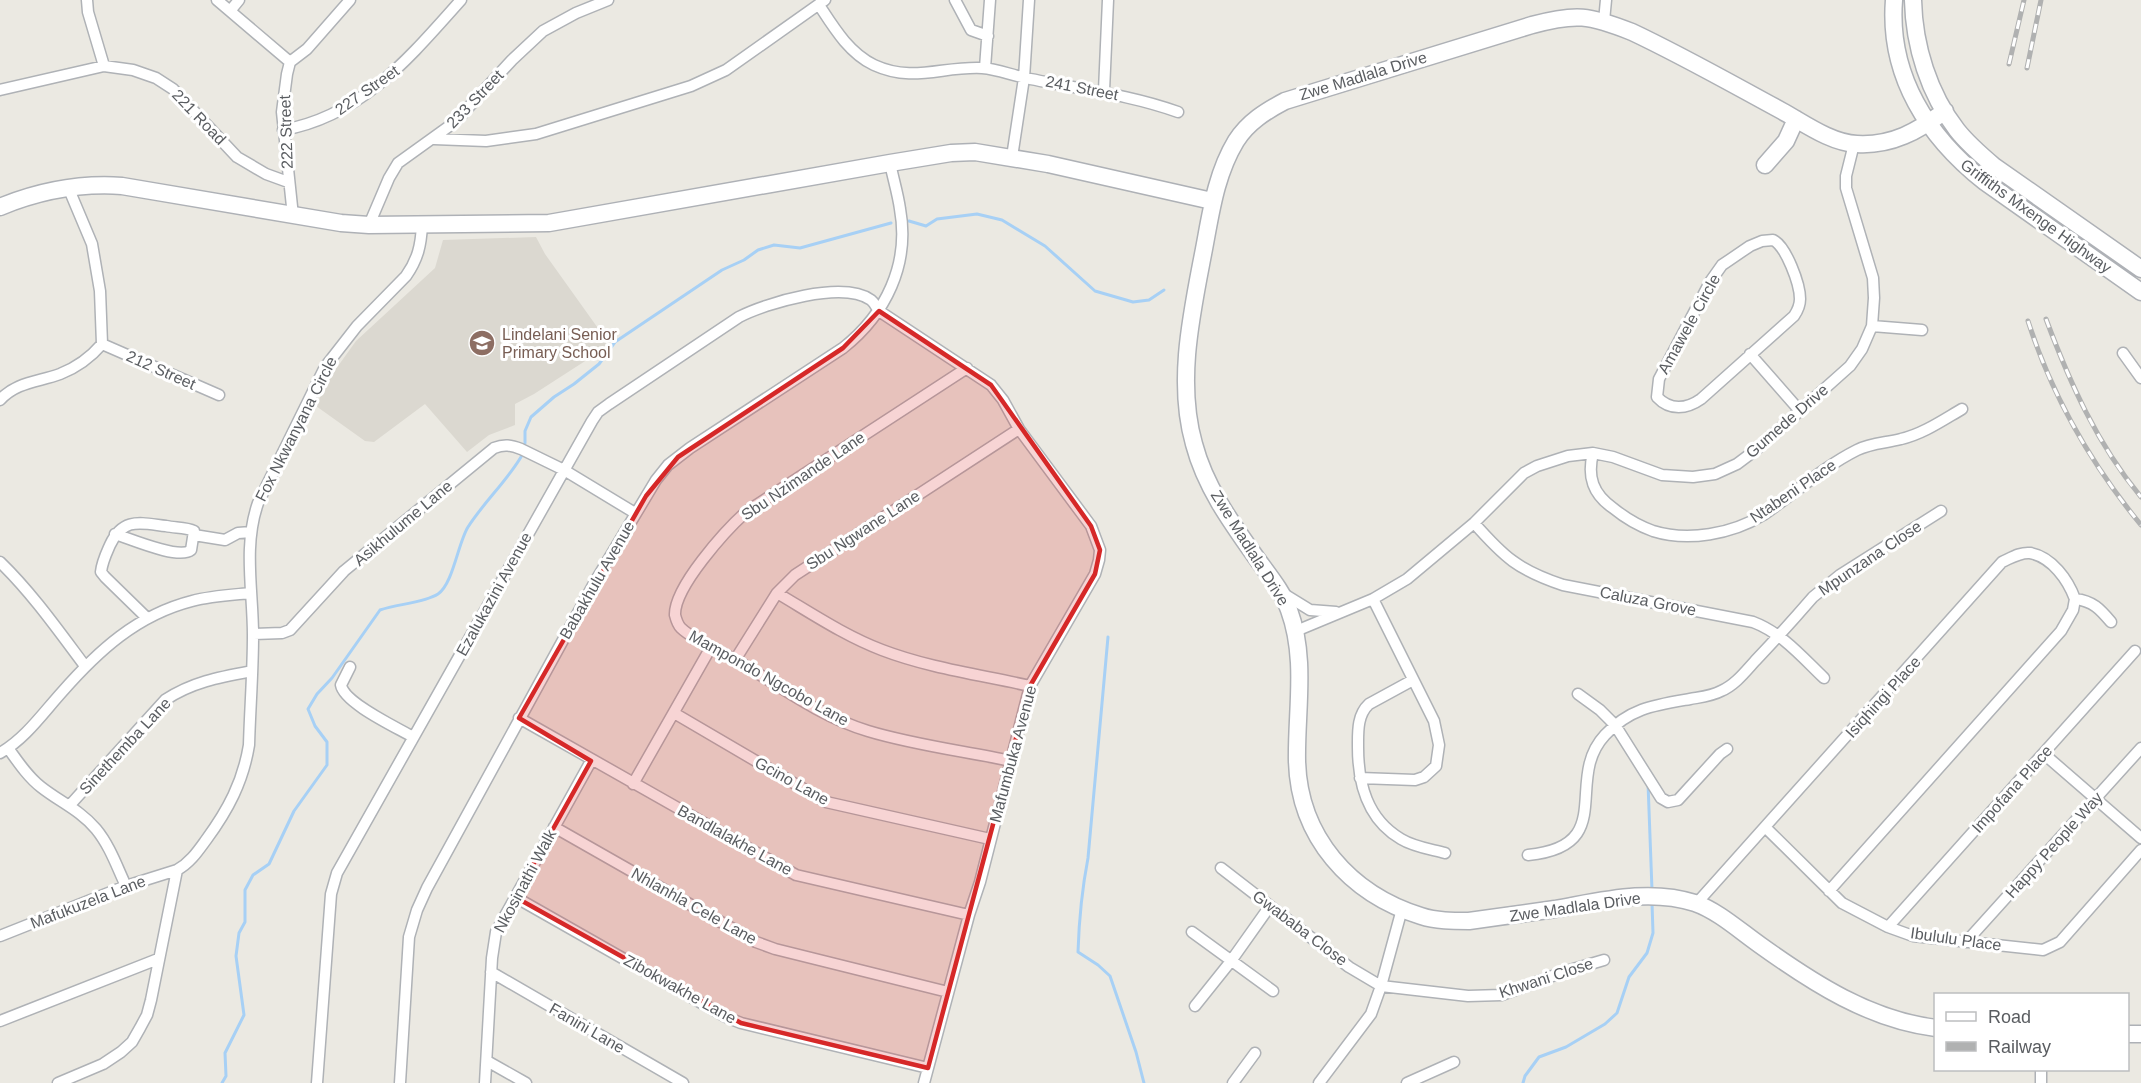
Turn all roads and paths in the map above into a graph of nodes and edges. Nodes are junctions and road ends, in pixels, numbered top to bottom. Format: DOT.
graph roads {
  1 [pos="87,0"];
  2 [pos="218,0"];
  3 [pos="239,0"];
  4 [pos="350,0"];
  5 [pos="461,0"];
  6 [pos="609,0"];
  7 [pos="955,0"];
  8 [pos="990,0"];
  9 [pos="1029,0"];
  10 [pos="1107,0"];
  11 [pos="1606,0"];
  12 [pos="1894,0"];
  13 [pos="1913,0"];
  14 [pos="822,3"];
  15 [pos="230,11"];
  16 [pos="1604,21"];
  17 [pos="988,36"];
  18 [pos="290,62"];
  19 [pos="104,66"];
  20 [pos="985,68"];
  21 [pos="1024,78"];
  22 [pos="0,90"];
  23 [pos="1104,91"];
  24 [pos="1945,111"];
  25 [pos="1178,112"];
  26 [pos="1796,119"];
  27 [pos="1927,124"];
  28 [pos="283,130"];
  29 [pos="434,139"];
  30 [pos="1854,144"];
  31 [pos="1012,157"];
  32 [pos="890,163"];
  33 [pos="1765,165"];
  34 [pos="288,182"];
  35 [pos="68,187"];
  36 [pos="1212,201"];
  37 [pos="0,207"];
  38 [pos="293,216"];
  39 [pos="369,225"];
  40 [pos="422,225"];
  41 [pos="2141,269"];
  42 [pos="2141,292"];
  43 [pos="879,311"];
  44 [pos="1872,326"];
  45 [pos="1922,330"];
  46 [pos="102,344"];
  47 [pos="2123,353"];
  48 [pos="1750,354"];
  49 [pos="967,368"];
  50 [pos="2141,378"];
  51 [pos="219,395"];
  52 [pos="0,400"];
  53 [pos="1962,409"];
  54 [pos="1800,411"];
  55 [pos="1018,429"];
  56 [pos="1593,453"];
  57 [pos="564,471"];
  58 [pos="1941,512"];
  59 [pos="635,513"];
  60 [pos="1474,523"];
  61 [pos="251,532"];
  62 [pos="115,534"];
  63 [pos="194,535"];
  64 [pos="0,562"];
  65 [pos="1281,591"];
  66 [pos="251,593"];
  67 [pos="777,593"];
  68 [pos="1373,598"];
  69 [pos="2075,599"];
  70 [pos="1340,612"];
  71 [pos="675,616"];
  72 [pos="147,618"];
  73 [pos="2110,622"];
  74 [pos="1296,631"];
  75 [pos="253,634"];
  76 [pos="1779,635"];
  77 [pos="711,647"];
  78 [pos="2134,651"];
  79 [pos="735,660"];
  80 [pos="85,666"];
  81 [pos="350,667"];
  82 [pos="252,671"];
  83 [pos="1824,678"];
  84 [pos="1413,680"];
  85 [pos="1030,686"];
  86 [pos="1578,694"];
  87 [pos="674,713"];
  88 [pos="519,718"];
  89 [pos="1616,726"];
  90 [pos="413,737"];
  91 [pos="2141,748"];
  92 [pos="1727,749"];
  93 [pos="4,751"];
  94 [pos="2044,754"];
  95 [pos="591,760"];
  96 [pos="1011,761"];
  97 [pos="1360,778"];
  98 [pos="633,783"];
  99 [pos="2096,798"];
  100 [pos="70,805"];
  101 [pos="554,827"];
  102 [pos="1766,828"];
  103 [pos="2141,837"];
  104 [pos="990,840"];
  105 [pos="2141,850"];
  106 [pos="1445,853"];
  107 [pos="1528,855"];
  108 [pos="1221,868"];
  109 [pos="177,870"];
  110 [pos="126,886"];
  111 [pos="1830,891"];
  112 [pos="515,897"];
  113 [pos="1696,904"];
  114 [pos="1270,906"];
  115 [pos="1402,909"];
  116 [pos="969,915"];
  117 [pos="1888,927"];
  118 [pos="1192,932"];
  119 [pos="0,936"];
  120 [pos="1966,942"];
  121 [pos="158,959"];
  122 [pos="1605,960"];
  123 [pos="1231,962"];
  124 [pos="491,972"];
  125 [pos="1381,986"];
  126 [pos="1273,991"];
  127 [pos="948,992"];
  128 [pos="1195,1006"];
  129 [pos="0,1021"];
  130 [pos="1934,1028"];
  131 [pos="1255,1053"];
  132 [pos="487,1061"];
  133 [pos="1454,1062"];
  134 [pos="928,1068"];
  135 [pos="58,1083"];
  136 [pos="317,1083"];
  137 [pos="400,1083"];
  138 [pos="485,1083"];
  139 [pos="526,1083"];
  140 [pos="683,1083"];
  141 [pos="924,1083"];
  142 [pos="1233,1083"];
  143 [pos="1319,1083"];
  144 [pos="1407,1083"];
  1 -- 19 [label="street"];
  2 -- 15 [label="street"];
  3 -- 15 [label="street"];
  4 -- 18 [label="street"];
  5 -- 28 [label="street, 227 Street"];
  6 -- 29 [label="street, 233 Street"];
  7 -- 17 [label="street"];
  8 -- 17 [label="street"];
  9 -- 21 [label="street"];
  10 -- 23 [label="street"];
  11 -- 16 [label="street"];
  12 -- 27 [label="street, Griffiths Mxenge Highway"];
  13 -- 24 [label="street, Griffiths Mxenge Highway"];
  14 -- 20 [label="street, 241 Street"];
  14 -- 29 [label="street"];
  15 -- 18 [label="street"];
  16 -- 26 [label="street, Zwe Madlala Drive"];
  16 -- 36 [label="street, Zwe Madlala Drive"];
  17 -- 20 [label="street"];
  18 -- 28 [label="street, 222 Street"];
  19 -- 22 [label="street, 221 Road"];
  19 -- 34 [label="street, 221 Road"];
  20 -- 21 [label="street, 241 Street"];
  21 -- 23 [label="street, 241 Street"];
  21 -- 31 [label="street"];
  23 -- 25 [label="street, 241 Street"];
  24 -- 27 [label="street, Zwe Madlala Drive"];
  24 -- 41 [label="street, Griffiths Mxenge Highway"];
  26 -- 30 [label="street, Zwe Madlala Drive"];
  26 -- 33 [label="street"];
  27 -- 30 [label="street, Zwe Madlala Drive"];
  27 -- 42 [label="street, Griffiths Mxenge Highway"];
  28 -- 34 [label="street, 222 Street"];
  29 -- 39 [label="street, 233 Street"];
  30 -- 44 [label="street, Gumede Drive"];
  31 -- 32 [label="street"];
  31 -- 36 [label="street"];
  32 -- 40 [label="street"];
  32 -- 43 [label="street, Babakhulu Avenue"];
  34 -- 38 [label="street, 222 Street"];
  35 -- 37 [label="street"];
  35 -- 38 [label="street"];
  35 -- 46 [label="street"];
  36 -- 65 [label="street, Zwe Madlala Drive"];
  38 -- 39 [label="street"];
  39 -- 40 [label="street"];
  40 -- 61 [label="street, Fox Nkwanyana Circle"];
  43 -- 49 [label="street, Mafumbuka Avenue"];
  43 -- 57 [label="street, Ezalukazini Avenue"];
  43 -- 59 [label="street, Babakhulu Avenue"];
  44 -- 45 [label="street"];
  44 -- 54 [label="street, Gumede Drive"];
  46 -- 51 [label="street, 212 Street"];
  46 -- 52 [label="street"];
  47 -- 50 [label="street"];
  48 -- 48 [label="street, Amawele Circle"];
  48 -- 54 [label="street"];
  49 -- 55 [label="street, Mafumbuka Avenue"];
  49 -- 71 [label="street, Sbu Nzimande Lane"];
  53 -- 56 [label="street, Ntabeni Place"];
  54 -- 56 [label="street, Gumede Drive"];
  55 -- 67 [label="street, Sbu Ngwane Lane"];
  55 -- 85 [label="street, Mafumbuka Avenue"];
  56 -- 60 [label="street, Gumede Drive"];
  57 -- 59 [label="street, Asikhulume Lane"];
  57 -- 75 [label="street, Asikhulume Lane"];
  57 -- 90 [label="street, Ezalukazini Avenue"];
  58 -- 76 [label="street, Mpunzana Close"];
  59 -- 88 [label="street, Babakhulu Avenue"];
  60 -- 68 [label="street, Gumede Drive"];
  60 -- 76 [label="street, Caluza Grove"];
  61 -- 63 [label="street"];
  61 -- 66 [label="street, Fox Nkwanyana Circle"];
  62 -- 63 [label="street"];
  62 -- 63 [label="street"];
  62 -- 72 [label="street"];
  64 -- 80 [label="street"];
  65 -- 70 [label="street"];
  65 -- 74 [label="street, Zwe Madlala Drive"];
  66 -- 72 [label="street"];
  66 -- 75 [label="street, Fox Nkwanyana Circle"];
  67 -- 79 [label="street, Sbu Ngwane Lane"];
  67 -- 85 [label="street"];
  68 -- 70 [label="street, Gumede Drive"];
  68 -- 84 [label="street"];
  69 -- 73 [label="street"];
  69 -- 102 [label="street, Isiqhingi Place"];
  69 -- 111 [label="street"];
  70 -- 74 [label="street, Gumede Drive"];
  71 -- 77 [label="street, Mampondo Ngcobo Lane"];
  72 -- 80 [label="street"];
  74 -- 115 [label="street, Zwe Madlala Drive"];
  75 -- 82 [label="street, Fox Nkwanyana Circle"];
  76 -- 83 [label="street, Caluza Grove"];
  76 -- 89 [label="street, Mpunzana Close"];
  77 -- 79 [label="street, Mampondo Ngcobo Lane"];
  77 -- 87 [label="street"];
  78 -- 94 [label="street, Impofana Place"];
  79 -- 96 [label="street, Mampondo Ngcobo Lane"];
  80 -- 93 [label="street"];
  81 -- 90 [label="street"];
  82 -- 100 [label="street, Sinethemba Lane"];
  82 -- 109 [label="street, Fox Nkwanyana Circle"];
  84 -- 97 [label="street"];
  84 -- 97 [label="street"];
  85 -- 96 [label="street, Mafumbuka Avenue"];
  86 -- 89 [label="street"];
  87 -- 98 [label="street"];
  87 -- 104 [label="street, Gcino Lane"];
  88 -- 95 [label="street, Bandlalakhe Lane"];
  88 -- 137 [label="street, Babakhulu Avenue"];
  89 -- 92 [label="street"];
  89 -- 107 [label="street, Mpunzana Close"];
  90 -- 136 [label="street, Ezalukazini Avenue"];
  91 -- 99 [label="street, Happy People Way"];
  93 -- 100 [label="street"];
  94 -- 99 [label="street"];
  94 -- 117 [label="street, Impofana Place"];
  95 -- 98 [label="street, Bandlalakhe Lane"];
  95 -- 101 [label="street, Nkosinathi Walk"];
  96 -- 104 [label="street, Mafumbuka Avenue"];
  97 -- 106 [label="street"];
  98 -- 116 [label="street, Bandlalakhe Lane"];
  99 -- 103 [label="street"];
  99 -- 120 [label="street, Happy People Way"];
  100 -- 110 [label="street"];
  101 -- 112 [label="street, Nkosinathi Walk"];
  101 -- 127 [label="street, Nhlanhla Cele Lane"];
  102 -- 111 [label="street, Ibululu Place"];
  102 -- 113 [label="street, Isiqhingi Place"];
  104 -- 116 [label="street, Mafumbuka Avenue"];
  105 -- 120 [label="street, Ibululu Place"];
  108 -- 114 [label="street, Gwababa Close"];
  109 -- 110 [label="street, Mafukuzela Lane"];
  109 -- 121 [label="street"];
  110 -- 119 [label="street, Mafukuzela Lane"];
  111 -- 117 [label="street, Ibululu Place"];
  112 -- 124 [label="street, Nkosinathi Walk"];
  112 -- 134 [label="street, Zibokwakhe Lane"];
  113 -- 115 [label="street, Zwe Madlala Drive"];
  113 -- 130 [label="street, Zwe Madlala Drive"];
  114 -- 123 [label="street"];
  114 -- 125 [label="street, Gwababa Close"];
  115 -- 125 [label="street"];
  116 -- 127 [label="street, Mafumbuka Avenue"];
  117 -- 120 [label="street, Ibululu Place"];
  118 -- 123 [label="street"];
  121 -- 129 [label="street"];
  121 -- 135 [label="street"];
  122 -- 125 [label="street, Khwani Close"];
  123 -- 126 [label="street"];
  123 -- 128 [label="street"];
  124 -- 132 [label="street, Nkosinathi Walk"];
  124 -- 140 [label="street, Fanini Lane"];
  125 -- 143 [label="street"];
  127 -- 134 [label="street, Mafumbuka Avenue"];
  131 -- 142 [label="street"];
  132 -- 138 [label="street, Nkosinathi Walk"];
  132 -- 139 [label="street"];
  133 -- 144 [label="street"];
  134 -- 141 [label="street, Mafumbuka Avenue"];
}
